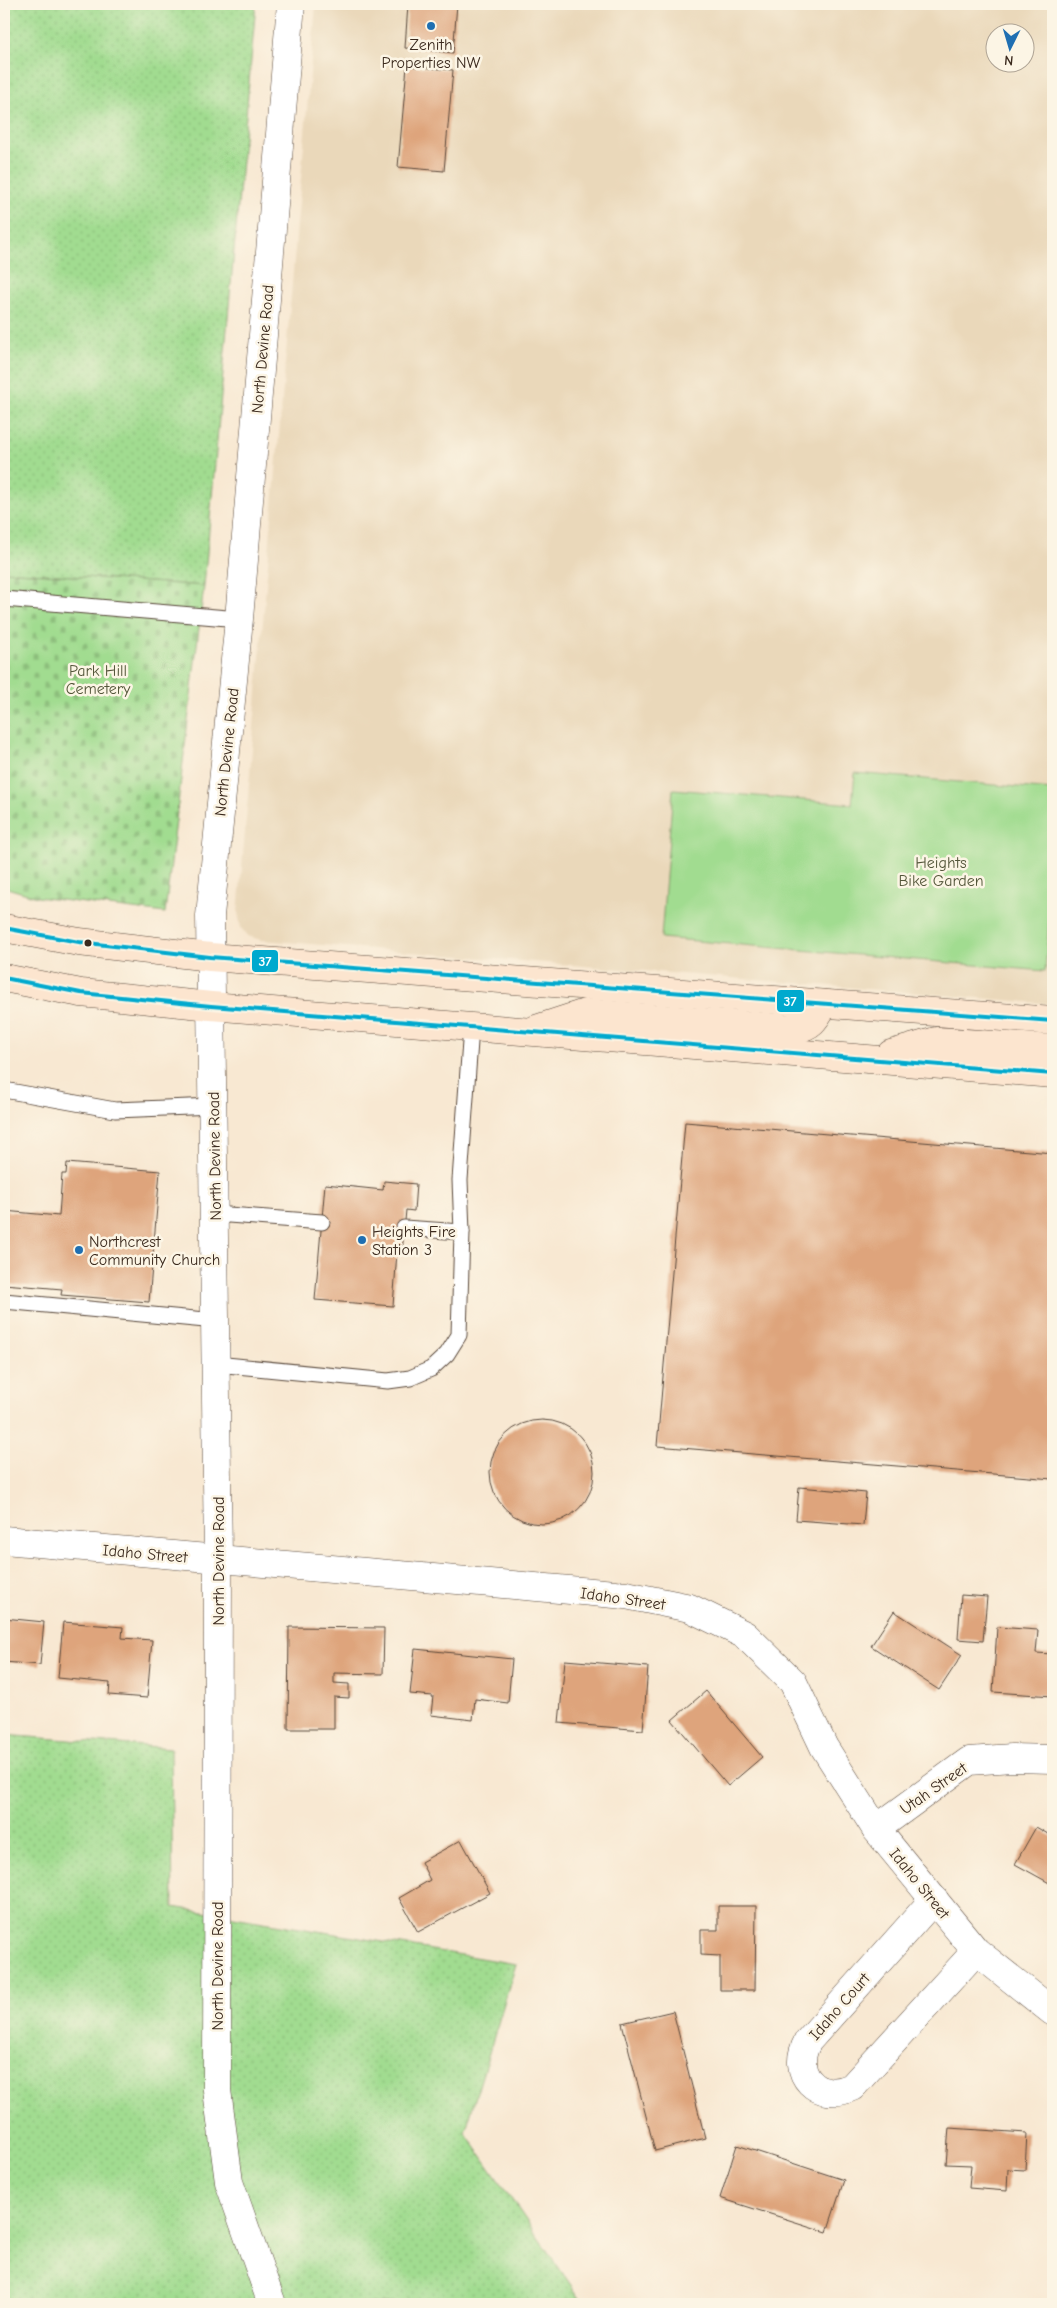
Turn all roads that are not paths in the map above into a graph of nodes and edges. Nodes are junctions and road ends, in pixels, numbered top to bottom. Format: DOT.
graph roads {
  1 [pos="290,4"];
  2 [pos="4,600"];
  3 [pos="239,619"];
  4 [pos="4,928"];
  5 [pos="210,957"];
  6 [pos="4,978"];
  7 [pos="824,1004"];
  8 [pos="211,1006"];
  9 [pos="1053,1021"];
  10 [pos="471,1028"];
  11 [pos="528,1032"];
  12 [pos="1053,1049"];
  13 [pos="875,1059"];
  14 [pos="1053,1074"];
  15 [pos="4,1090"];
  16 [pos="214,1106"];
  17 [pos="215,1214"];
  18 [pos="322,1222"];
  19 [pos="404,1228"];
  20 [pos="462,1232"];
  21 [pos="4,1301"];
  22 [pos="216,1321"];
  23 [pos="216,1364"];
  24 [pos="4,1540"];
  25 [pos="218,1560"];
  26 [pos="1053,1759"];
  27 [pos="876,1828"];
  28 [pos="934,1899"];
  29 [pos="976,1952"];
  30 [pos="1053,2012"];
  31 [pos="272,2304"];
  1 -- 3 [label="street, North Devine Road"];
  2 -- 3 [label="lane"];
  3 -- 5 [label="street, North Devine Road"];
  4 -- 5 [label="main road"];
  5 -- 7 [label="main road"];
  5 -- 8 [label="street, North Devine Road"];
  6 -- 8 [label="main road"];
  7 -- 9 [label="main road"];
  7 -- 11 [label="main road"];
  8 -- 10 [label="main road"];
  8 -- 16 [label="street, North Devine Road"];
  10 -- 11 [label="main road"];
  10 -- 20 [label="lane"];
  11 -- 13 [label="main road"];
  12 -- 13 [label="main road"];
  13 -- 14 [label="main road"];
  15 -- 16 [label="lane"];
  16 -- 17 [label="street, North Devine Road"];
  17 -- 18 [label="lane"];
  17 -- 22 [label="street, North Devine Road"];
  19 -- 20 [label="lane"];
  20 -- 23 [label="lane"];
  21 -- 22 [label="lane"];
  22 -- 23 [label="street, North Devine Road"];
  23 -- 25 [label="street, North Devine Road"];
  24 -- 25 [label="street, Idaho Street"];
  25 -- 27 [label="street, Idaho Street"];
  25 -- 31 [label="street, North Devine Road"];
  26 -- 27 [label="street, Utah Street"];
  27 -- 28 [label="street, Idaho Street"];
  28 -- 29 [label="street, Idaho Street"];
  28 -- 29 [label="street, Idaho Court"];
  29 -- 30 [label="street, Idaho Street"];
}
